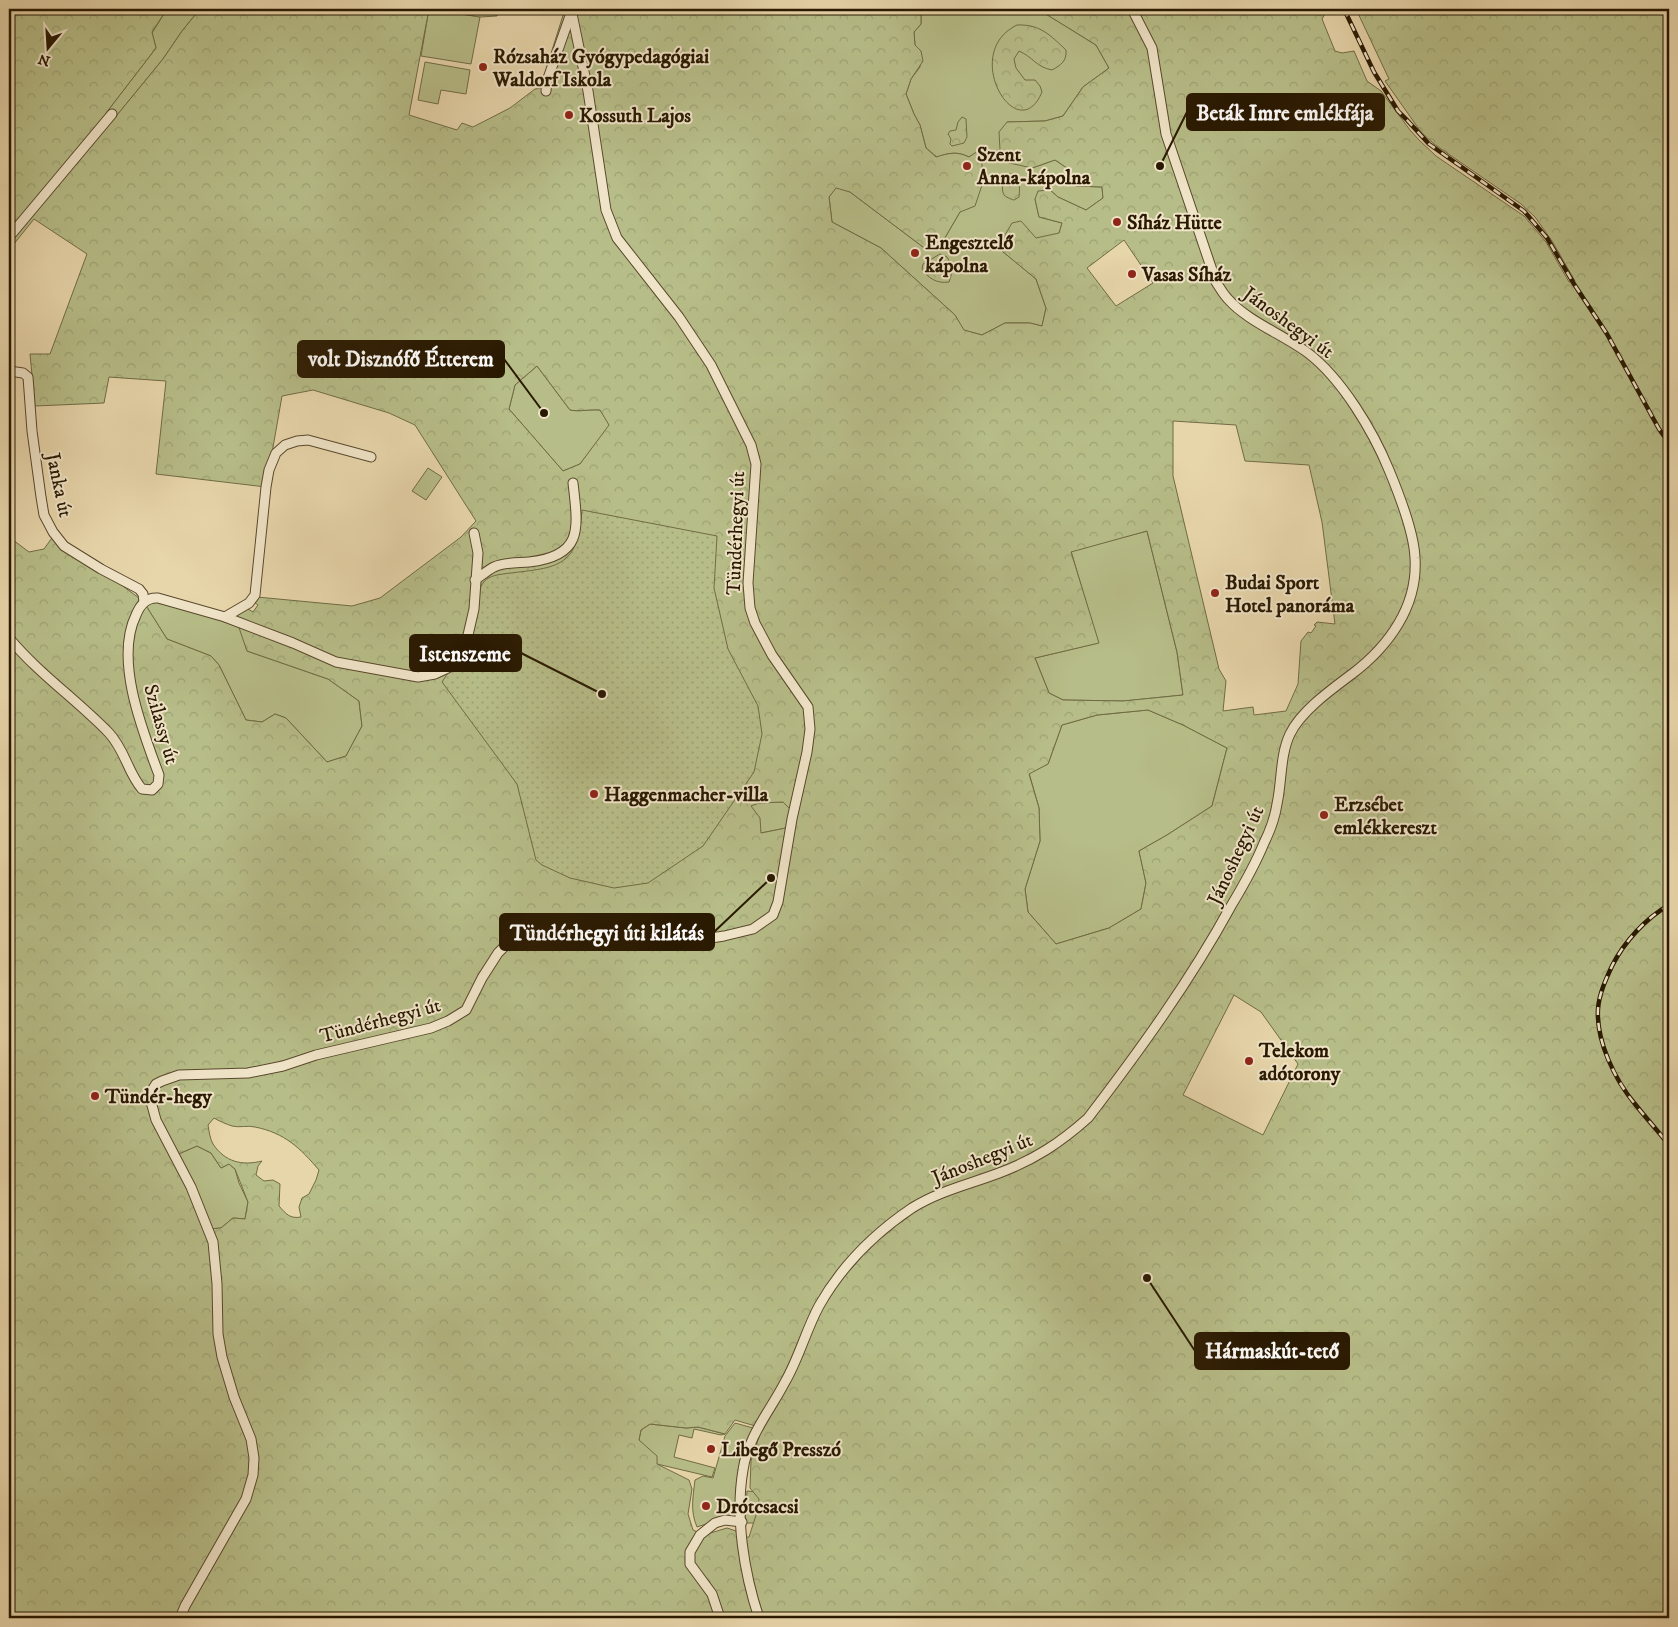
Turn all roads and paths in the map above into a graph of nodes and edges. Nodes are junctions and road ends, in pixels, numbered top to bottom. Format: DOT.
graph roads {
  1 [pos="1132,9"];
  2 [pos="571,10"];
  3 [pos="546,92"];
  4 [pos="112,114"];
  5 [pos="9,237"];
  6 [pos="9,371"];
  7 [pos="371,457"];
  8 [pos="573,483"];
  9 [pos="474,533"];
  10 [pos="475,580"];
  11 [pos="144,602"];
  12 [pos="225,617"];
  13 [pos="9,638"];
  14 [pos="742,1522"];
  15 [pos="180,1618"];
  16 [pos="720,1618"];
  17 [pos="759,1618"];
  1 -- 14 [label="street, Jánoshegyi út"];
  2 -- 3 [label="street"];
  2 -- 15 [label="street, Tündérhegyi út"];
  4 -- 5 [label="street"];
  6 -- 11 [label="street, Janka út"];
  7 -- 12 [label="street"];
  8 -- 10 [label="street"];
  9 -- 10 [label="street"];
  10 -- 12 [label="street"];
  11 -- 12 [label="street"];
  11 -- 13 [label="street, Szilassy út"];
  14 -- 16 [label="street"];
  14 -- 17 [label="street, Jánoshegyi út"];
}
